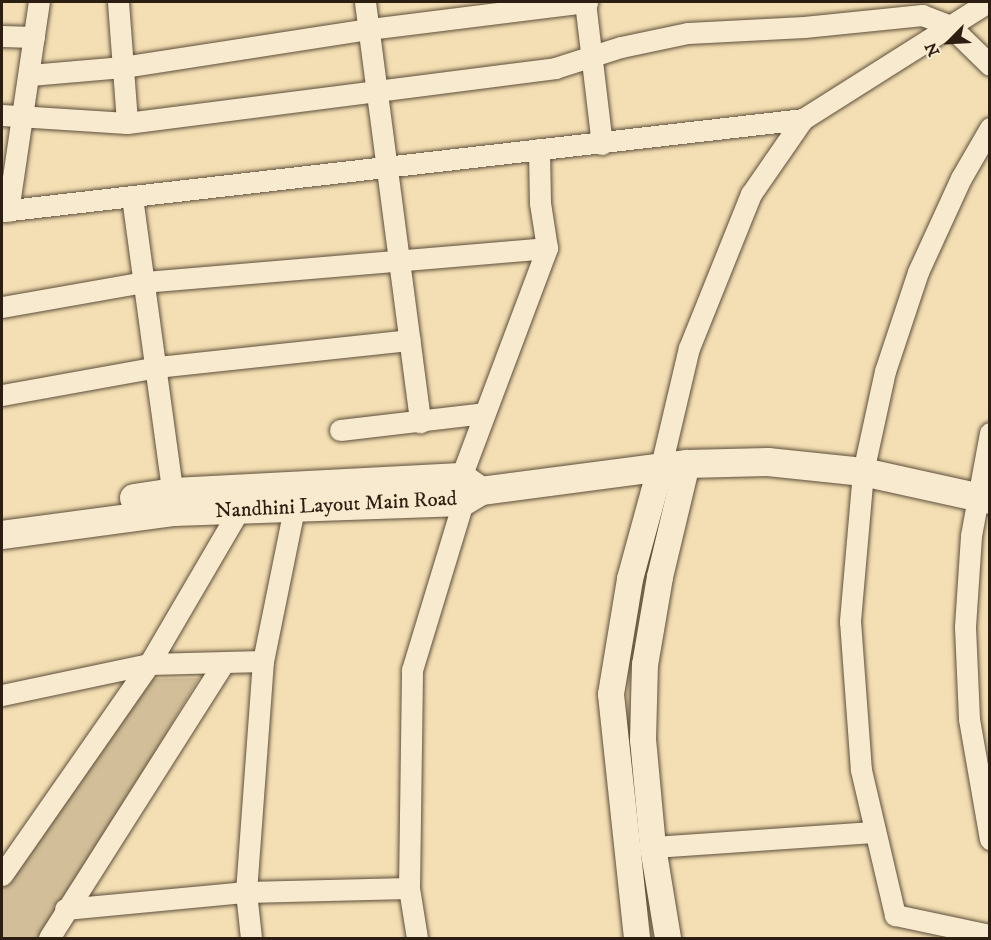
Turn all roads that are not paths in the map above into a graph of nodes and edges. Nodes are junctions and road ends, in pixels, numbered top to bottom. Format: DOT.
graph roads {
  1 [pos="39,2"];
  2 [pos="121,2"];
  3 [pos="365,2"];
  4 [pos="586,2"];
  5 [pos="988,2"];
  6 [pos="950,26"];
  7 [pos="369,28"];
  8 [pos="2,36"];
  9 [pos="34,36"];
  10 [pos="595,58"];
  11 [pos="990,65"];
  12 [pos="123,67"];
  13 [pos="30,75"];
  14 [pos="377,93"];
  15 [pos="11,116"];
  16 [pos="803,119"];
  17 [pos="127,123"];
  18 [pos="990,128"];
  19 [pos="602,144"];
  20 [pos="539,149"];
  21 [pos="387,166"];
  22 [pos="132,197"];
  23 [pos="5,211"];
  24 [pos="547,248"];
  25 [pos="399,262"];
  26 [pos="144,282"];
  27 [pos="2,308"];
  28 [pos="410,340"];
  29 [pos="157,367"];
  30 [pos="2,395"];
  31 [pos="484,413"];
  32 [pos="420,422"];
  33 [pos="340,430"];
  34 [pos="990,433"];
  35 [pos="674,465"];
  36 [pos="863,472"];
  37 [pos="468,490"];
  38 [pos="297,496"];
  39 [pos="983,498"];
  40 [pos="174,502"];
  41 [pos="240,508"];
  42 [pos="2,518"];
  43 [pos="2,535"];
  44 [pos="263,661"];
  45 [pos="149,664"];
  46 [pos="223,664"];
  47 [pos="2,695"];
  48 [pos="873,832"];
  49 [pos="990,839"];
  50 [pos="652,847"];
  51 [pos="2,875"];
  52 [pos="409,888"];
  53 [pos="246,892"];
  54 [pos="65,909"];
  55 [pos="990,935"];
  56 [pos="49,939"];
  57 [pos="251,939"];
  58 [pos="417,939"];
  59 [pos="637,939"];
  60 [pos="668,939"];
  1 -- 9 [label="street"];
  2 -- 12 [label="street"];
  3 -- 7 [label="street"];
  4 -- 7 [label="street"];
  4 -- 10 [label="street"];
  5 -- 6 [label="street"];
  6 -- 10 [label="street"];
  6 -- 11 [label="street"];
  6 -- 16 [label="street"];
  7 -- 12 [label="street"];
  7 -- 14 [label="street"];
  8 -- 9 [label="street"];
  9 -- 13 [label="street"];
  10 -- 14 [label="street"];
  10 -- 19 [label="street"];
  12 -- 13 [label="street"];
  12 -- 17 [label="street"];
  13 -- 15 [label="street"];
  14 -- 17 [label="street"];
  14 -- 21 [label="street"];
  15 -- 17 [label="street"];
  15 -- 23 [label="street"];
  16 -- 19 [label="street"];
  16 -- 35 [label="street"];
  18 -- 36 [label="street"];
  19 -- 20 [label="street"];
  20 -- 21 [label="street"];
  20 -- 24 [label="street"];
  21 -- 22 [label="street"];
  21 -- 25 [label="street"];
  22 -- 23 [label="street"];
  22 -- 26 [label="street"];
  24 -- 25 [label="street"];
  24 -- 31 [label="street"];
  25 -- 26 [label="street"];
  25 -- 28 [label="street"];
  26 -- 27 [label="street"];
  26 -- 29 [label="street"];
  28 -- 29 [label="street"];
  28 -- 32 [label="street"];
  29 -- 30 [label="street"];
  29 -- 40 [label="street"];
  31 -- 32 [label="street"];
  31 -- 37 [label="street"];
  32 -- 33 [label="street"];
  34 -- 39 [label="street"];
  35 -- 36 [label="main road, Nandhini Layout Main Road"];
  35 -- 37 [label="main road, Nandhini Layout Main Road"];
  35 -- 50 [label="street"];
  35 -- 59 [label="street"];
  36 -- 39 [label="main road, Nandhini Layout Main Road"];
  36 -- 48 [label="street"];
  37 -- 38 [label="main road, Nandhini Layout Main Road"];
  37 -- 52 [label="street"];
  38 -- 40 [label="main road"];
  38 -- 41 [label="main road, Nandhini Layout Main Road"];
  38 -- 44 [label="street"];
  39 -- 49 [label="street"];
  40 -- 41 [label="main road, Nandhini Layout Main Road"];
  40 -- 42 [label="main road"];
  40 -- 43 [label="main road, Nandhini Layout Main Road"];
  41 -- 45 [label="street"];
  44 -- 46 [label="street"];
  44 -- 53 [label="street"];
  45 -- 46 [label="street"];
  45 -- 47 [label="street"];
  45 -- 51 [label="street"];
  46 -- 54 [label="street"];
  48 -- 50 [label="street"];
  48 -- 55 [label="street"];
  50 -- 60 [label="street"];
  52 -- 53 [label="street"];
  52 -- 58 [label="street"];
  53 -- 54 [label="street"];
  53 -- 57 [label="street"];
  54 -- 56 [label="street"];
}
